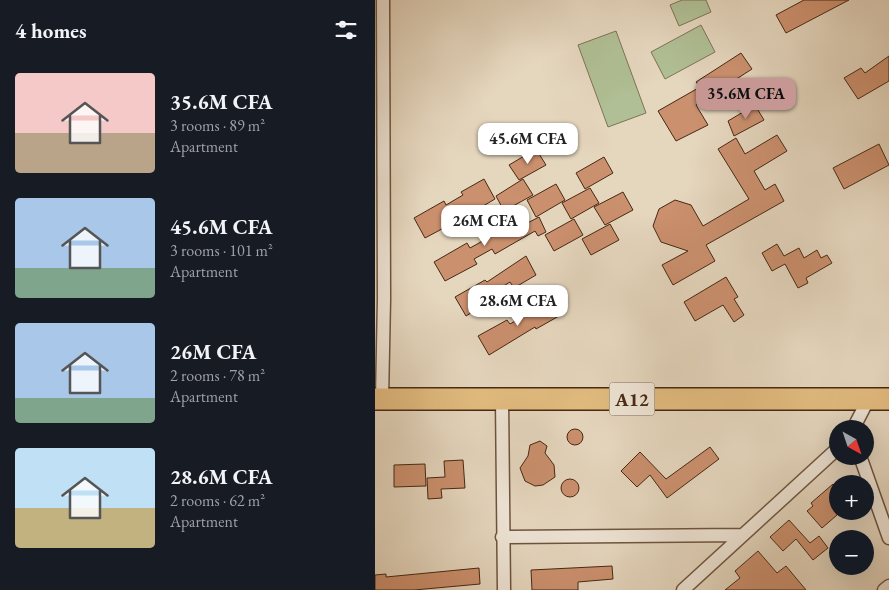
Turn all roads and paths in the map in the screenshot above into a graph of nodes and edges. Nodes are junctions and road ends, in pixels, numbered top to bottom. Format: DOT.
graph roads {
  1 [pos="383,0"];
  2 [pos="379,150"];
  3 [pos="879,398"];
  4 [pos="378,399"];
  5 [pos="502,399"];
  6 [pos="861,420"];
  7 [pos="829,456"];
  8 [pos="863,465"];
  9 [pos="742,535"];
  10 [pos="503,537"];
  11 [pos="889,538"];
  12 [pos="889,586"];
  13 [pos="504,590"];
  14 [pos="683,590"];
  15 [pos="885,590"];
  1 -- 2 [label="street"];
  2 -- 4 [label="street"];
  3 -- 5 [label="main road, A12"];
  3 -- 6 [label="street"];
  4 -- 5 [label="main road, A12"];
  5 -- 10 [label="street"];
  7 -- 9 [label="street"];
  8 -- 11 [label="street"];
  9 -- 10 [label="street"];
  9 -- 14 [label="street"];
  10 -- 13 [label="street"];
  12 -- 15 [label="street"];
}
